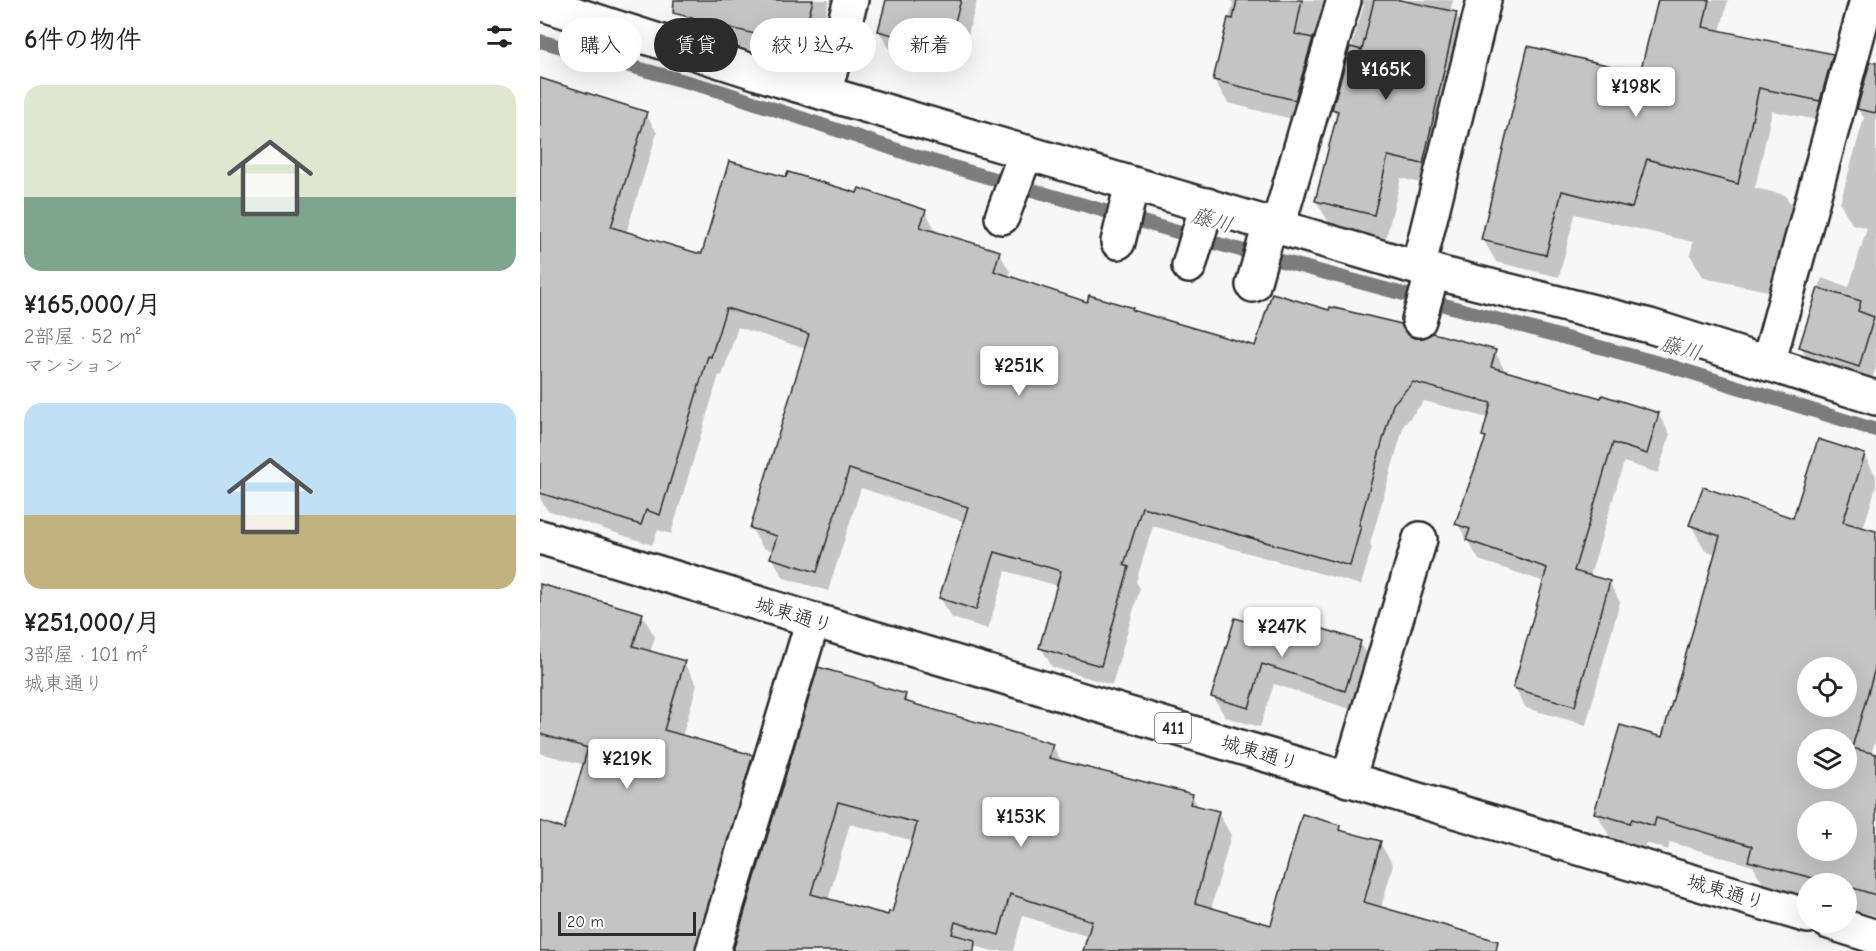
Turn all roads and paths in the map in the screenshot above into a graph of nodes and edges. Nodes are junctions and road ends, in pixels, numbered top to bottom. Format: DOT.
graph roads {
  1 [pos="850,0"];
  2 [pos="1344,0"];
  3 [pos="1484,0"];
  4 [pos="1867,0"];
  5 [pos="540,3"];
  6 [pos="824,93"];
  7 [pos="1023,160"];
  8 [pos="1131,191"];
  9 [pos="1205,212"];
  10 [pos="1002,217"];
  11 [pos="1271,229"];
  12 [pos="1118,242"];
  13 [pos="1189,266"];
  14 [pos="1427,275"];
  15 [pos="1253,285"];
  16 [pos="1419,320"];
  17 [pos="1768,364"];
  18 [pos="1876,398"];
  19 [pos="540,537"];
  20 [pos="1420,539"];
  21 [pos="813,620"];
  22 [pos="1348,780"];
  23 [pos="1797,913"];
  24 [pos="1857,930"];
  25 [pos="1876,936"];
  26 [pos="713,951"];
  1 -- 6 [label="main road"];
  2 -- 11 [label="main road"];
  3 -- 14 [label="main road"];
  4 -- 17 [label="main road"];
  5 -- 6 [label="main road"];
  6 -- 7 [label="main road"];
  7 -- 8 [label="main road"];
  7 -- 10 [label="main road"];
  8 -- 9 [label="main road"];
  8 -- 12 [label="main road"];
  9 -- 11 [label="main road"];
  9 -- 13 [label="main road"];
  11 -- 14 [label="main road"];
  11 -- 15 [label="main road"];
  14 -- 16 [label="main road"];
  14 -- 17 [label="main road"];
  17 -- 18 [label="main road"];
  19 -- 21 [label="main road, 城東通り / 411"];
  20 -- 22 [label="main road"];
  21 -- 22 [label="main road, 城東通り / 411"];
  21 -- 26 [label="main road"];
  22 -- 23 [label="main road, 城東通り / 411"];
  24 -- 25 [label="main road"];
}
